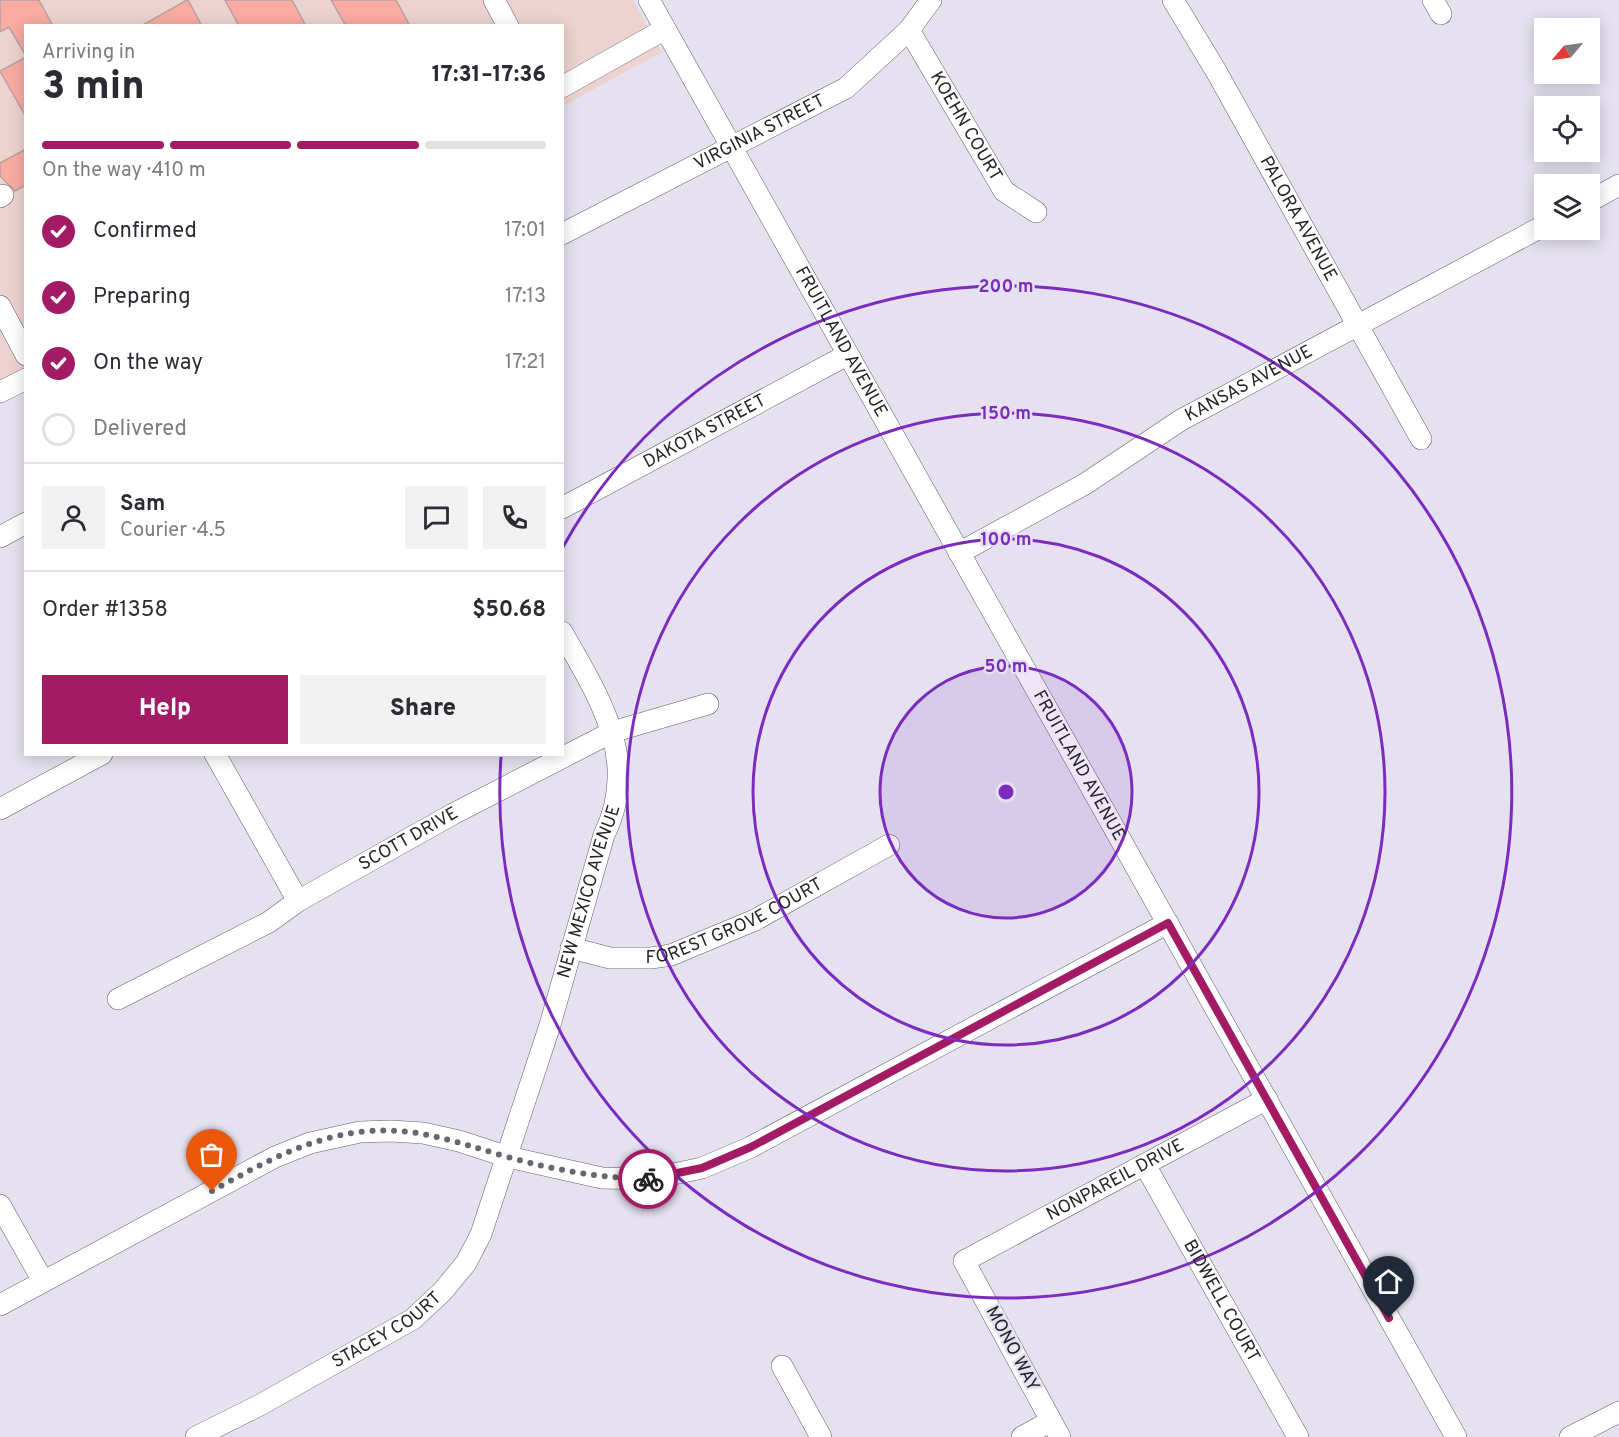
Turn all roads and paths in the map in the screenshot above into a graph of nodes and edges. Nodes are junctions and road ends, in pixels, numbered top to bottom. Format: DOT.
graph roads {
  1 [pos="494,0"];
  2 [pos="649,0"];
  3 [pos="931,0"];
  4 [pos="1173,0"];
  5 [pos="507,24"];
  6 [pos="665,29"];
  7 [pos="909,30"];
  8 [pos="564,86"];
  9 [pos="732,147"];
  10 [pos="1619,185"];
  11 [pos="1600,195"];
  12 [pos="1036,212"];
  13 [pos="1534,231"];
  14 [pos="564,233"];
  15 [pos="0,306"];
  16 [pos="1358,326"];
  17 [pos="24,351"];
  18 [pos="847,355"];
  19 [pos="24,380"];
  20 [pos="0,392"];
  21 [pos="1421,440"];
  22 [pos="564,507"];
  23 [pos="24,524"];
  24 [pos="0,537"];
  25 [pos="959,553"];
  26 [pos="564,635"];
  27 [pos="708,704"];
  28 [pos="612,732"];
  29 [pos="98,756"];
  30 [pos="216,756"];
  31 [pos="0,809"];
  32 [pos="889,845"];
  33 [pos="298,901"];
  34 [pos="1168,923"];
  35 [pos="572,948"];
  36 [pos="118,999"];
  37 [pos="1267,1100"];
  38 [pos="508,1157"];
  39 [pos="1145,1166"];
  40 [pos="0,1205"];
  41 [pos="964,1261"];
  42 [pos="43,1281"];
  43 [pos="0,1305"];
  44 [pos="782,1366"];
  45 [pos="1619,1412"];
  46 [pos="1055,1429"];
  47 [pos="196,1437"];
  48 [pos="821,1437"];
  49 [pos="1022,1437"];
  50 [pos="1298,1437"];
  51 [pos="1456,1437"];
  52 [pos="1570,1437"];
  1 -- 5 [label="street"];
  2 -- 6 [label="street, FRUITLAND AVENUE"];
  3 -- 7 [label="street, VIRGINIA STREET"];
  4 -- 16 [label="street, PALORA AVENUE"];
  6 -- 8 [label="street"];
  6 -- 9 [label="street, FRUITLAND AVENUE"];
  7 -- 9 [label="street, VIRGINIA STREET"];
  7 -- 12 [label="street, KOEHN COURT"];
  9 -- 14 [label="street, VIRGINIA STREET"];
  9 -- 18 [label="street, FRUITLAND AVENUE"];
  10 -- 11 [label="street"];
  13 -- 16 [label="street, KANSAS AVENUE"];
  15 -- 17 [label="street"];
  16 -- 21 [label="street, PALORA AVENUE"];
  16 -- 25 [label="street, KANSAS AVENUE"];
  18 -- 22 [label="street, DAKOTA STREET"];
  18 -- 25 [label="street, FRUITLAND AVENUE"];
  19 -- 20 [label="street"];
  23 -- 24 [label="street"];
  25 -- 34 [label="street, FRUITLAND AVENUE"];
  26 -- 28 [label="street, NEW MEXICO AVENUE"];
  27 -- 28 [label="street, SCOTT DRIVE"];
  28 -- 33 [label="street, SCOTT DRIVE"];
  28 -- 35 [label="street, NEW MEXICO AVENUE"];
  29 -- 31 [label="street"];
  30 -- 33 [label="street"];
  32 -- 35 [label="street, FOREST GROVE COURT"];
  33 -- 36 [label="street, SCOTT DRIVE"];
  34 -- 37 [label="street, FRUITLAND AVENUE"];
  34 -- 38 [label="street"];
  35 -- 38 [label="street, NEW MEXICO AVENUE"];
  37 -- 39 [label="street, NONPAREIL DRIVE"];
  37 -- 51 [label="street, FRUITLAND AVENUE"];
  38 -- 42 [label="street"];
  38 -- 47 [label="street, STACEY COURT"];
  39 -- 41 [label="street, NONPAREIL DRIVE"];
  39 -- 50 [label="street, BIDWELL COURT"];
  40 -- 42 [label="street"];
  41 -- 46 [label="street, MONO WAY"];
  42 -- 43 [label="street"];
  44 -- 48 [label="street"];
  45 -- 52 [label="street"];
  46 -- 49 [label="street"];
}
